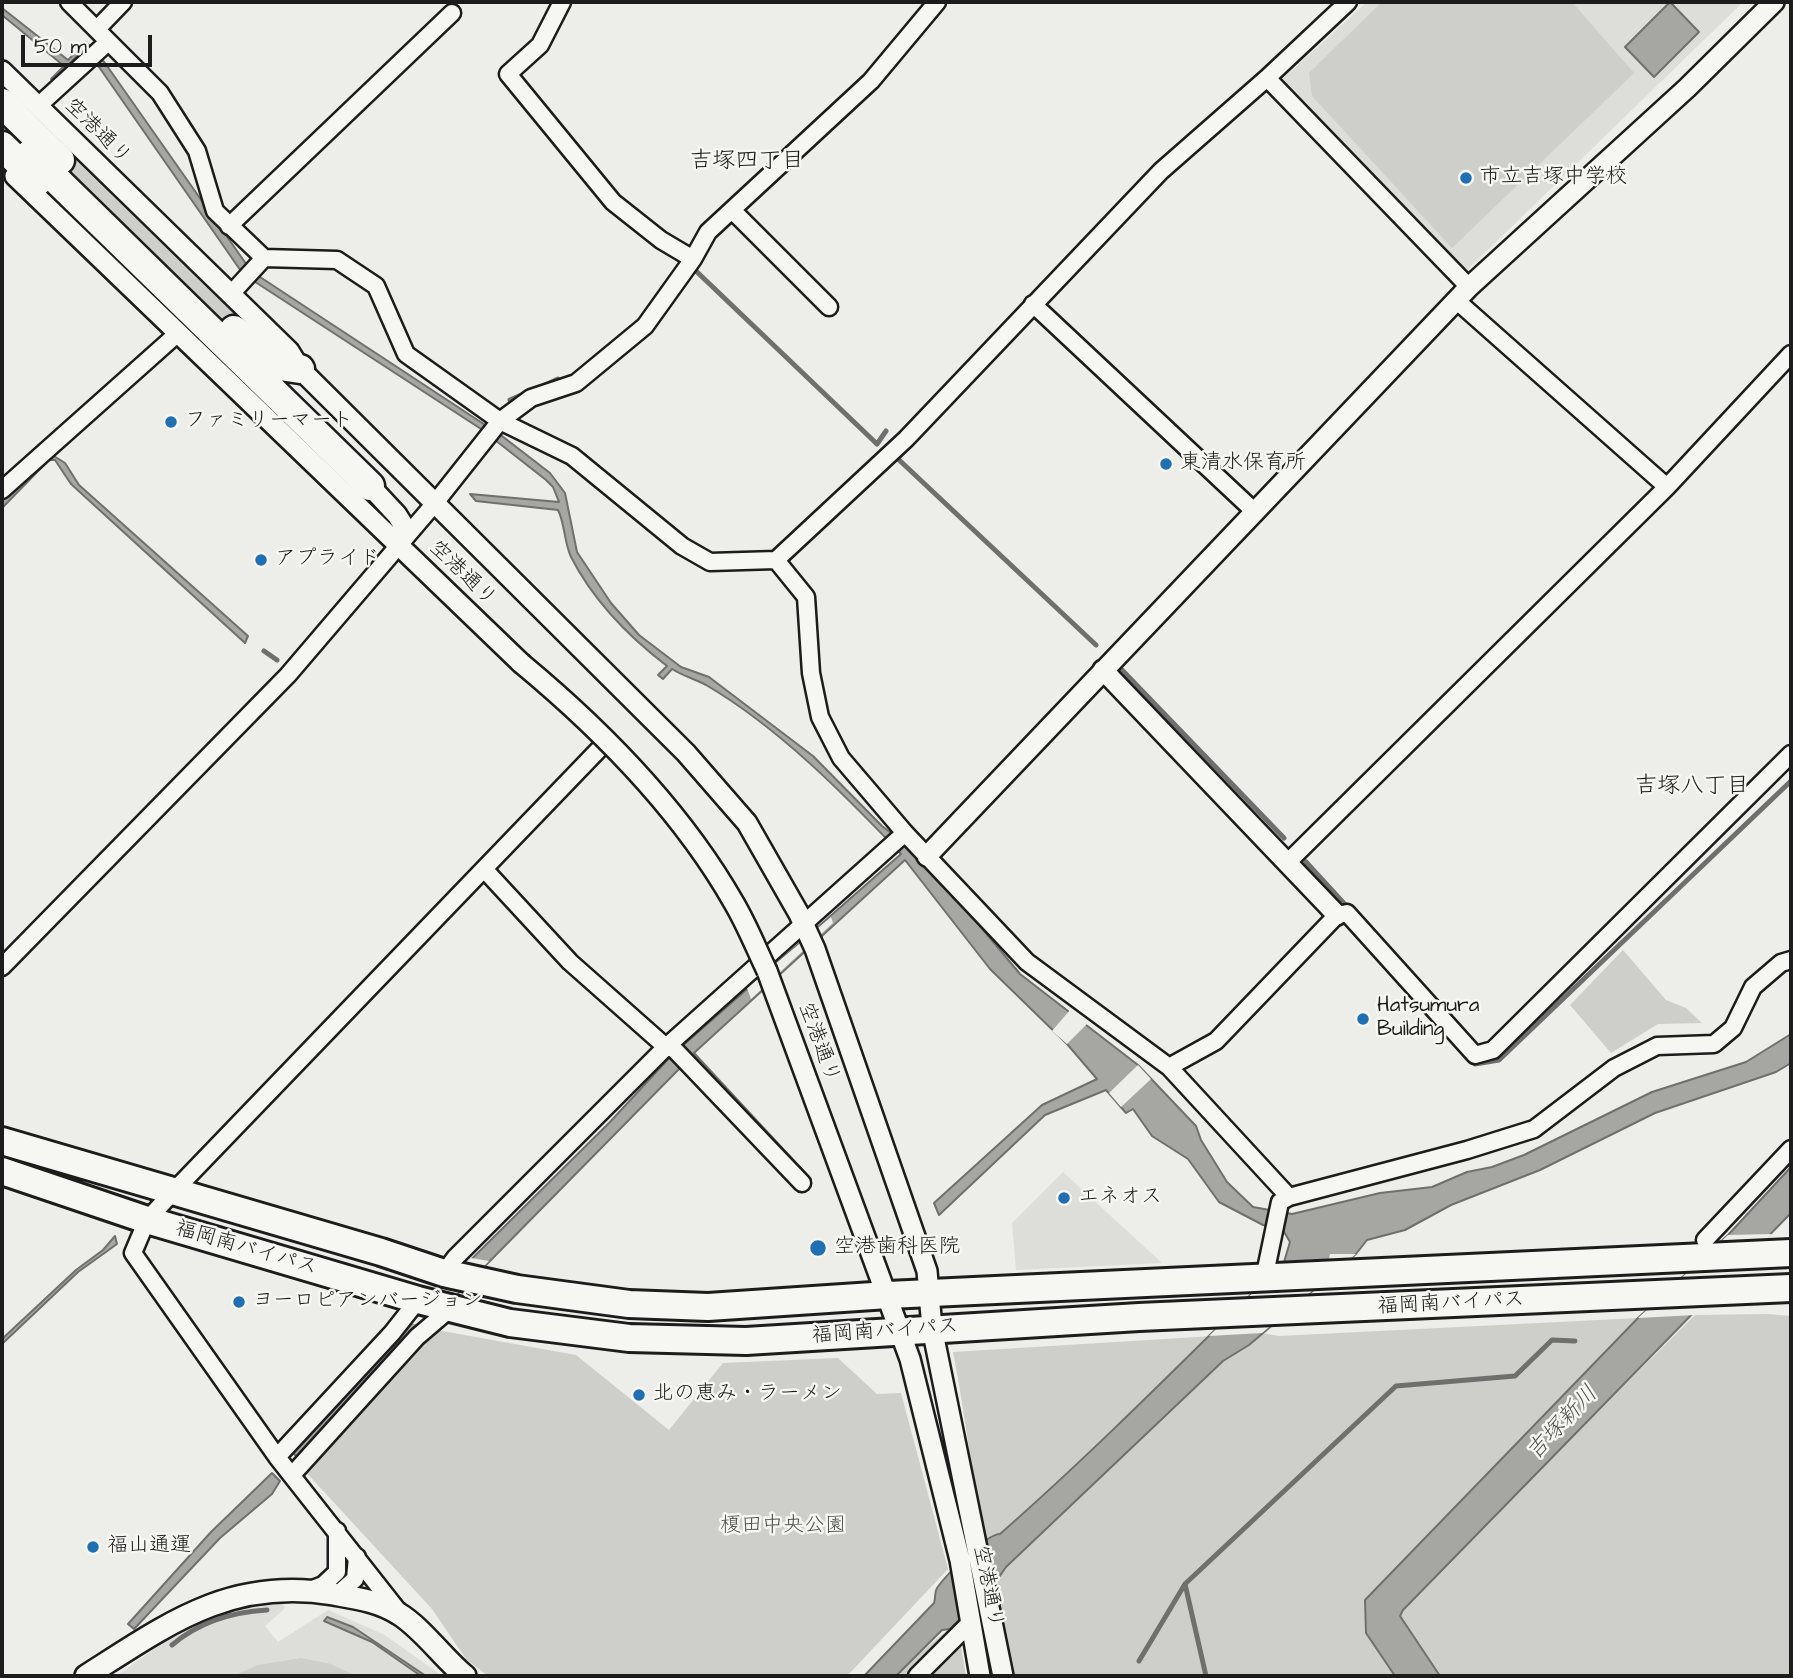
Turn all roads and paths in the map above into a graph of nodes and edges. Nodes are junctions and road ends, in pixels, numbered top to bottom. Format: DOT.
graph roads {
  1 [pos="69,2"];
  2 [pos="124,2"];
  3 [pos="562,2"];
  4 [pos="937,2"];
  5 [pos="1348,2"];
  6 [pos="1774,2"];
  7 [pos="452,13"];
  8 [pos="97,29"];
  9 [pos="104,46"];
  10 [pos="2,71"];
  11 [pos="1267,78"];
  12 [pos="2,103"];
  13 [pos="38,106"];
  14 [pos="2,146"];
  15 [pos="30,154"];
  16 [pos="2,163"];
  17 [pos="732,210"];
  18 [pos="229,226"];
  19 [pos="693,259"];
  20 [pos="255,268"];
  21 [pos="1463,294"];
  22 [pos="230,295"];
  23 [pos="183,302"];
  24 [pos="1033,304"];
  25 [pos="829,307"];
  26 [pos="177,334"];
  27 [pos="1791,354"];
  28 [pos="300,369"];
  29 [pos="494,428"];
  30 [pos="370,486"];
  31 [pos="1667,487"];
  32 [pos="2,490"];
  33 [pos="435,503"];
  34 [pos="1255,512"];
  35 [pos="399,544"];
  36 [pos="776,560"];
  37 [pos="1102,670"];
  38 [pos="606,742"];
  39 [pos="1791,754"];
  40 [pos="898,839"];
  41 [pos="928,856"];
  42 [pos="1287,863"];
  43 [pos="484,869"];
  44 [pos="1337,915"];
  45 [pos="803,923"];
  46 [pos="1791,960"];
  47 [pos="762,961"];
  48 [pos="2,967"];
  49 [pos="670,1048"];
  50 [pos="1170,1067"];
  51 [pos="2,1142"];
  52 [pos="1791,1149"];
  53 [pos="2,1171"];
  54 [pos="802,1183"];
  55 [pos="172,1193"];
  56 [pos="1289,1197"];
  57 [pos="147,1220"];
  58 [pos="1704,1240"];
  59 [pos="1791,1254"];
  60 [pos="444,1273"];
  61 [pos="1264,1279"];
  62 [pos="1791,1288"];
  63 [pos="888,1295"];
  64 [pos="927,1295"];
  65 [pos="418,1300"];
  66 [pos="451,1308"];
  67 [pos="932,1328"];
  68 [pos="901,1331"];
  69 [pos="277,1457"];
  70 [pos="292,1475"];
  71 [pos="337,1531"];
  72 [pos="357,1557"];
  73 [pos="310,1590"];
  74 [pos="337,1595"];
  75 [pos="400,1614"];
  76 [pos="971,1622"];
  77 [pos="86,1676"];
  78 [pos="465,1676"];
  79 [pos="917,1676"];
  80 [pos="980,1676"];
  81 [pos="1003,1676"];
  1 -- 8 [label="street"];
  2 -- 8 [label="street"];
  3 -- 19 [label="street"];
  4 -- 17 [label="street"];
  5 -- 11 [label="street"];
  6 -- 21 [label="street"];
  7 -- 18 [label="street"];
  8 -- 9 [label="street"];
  9 -- 13 [label="street"];
  9 -- 18 [label="street"];
  10 -- 13 [label="street, 空港通り"];
  11 -- 21 [label="street"];
  11 -- 24 [label="street"];
  12 -- 28 [label="highway"];
  13 -- 22 [label="street, 空港通り"];
  14 -- 23 [label="highway"];
  15 -- 23 [label="highway"];
  16 -- 26 [label="street, 空港通り"];
  17 -- 19 [label="street"];
  17 -- 25 [label="street"];
  18 -- 20 [label="street"];
  19 -- 29 [label="street"];
  20 -- 22 [label="street"];
  20 -- 29 [label="street"];
  21 -- 31 [label="street"];
  21 -- 34 [label="street"];
  22 -- 28 [label="street, 空港通り"];
  23 -- 30 [label="highway"];
  24 -- 34 [label="street"];
  24 -- 36 [label="street"];
  26 -- 32 [label="street"];
  26 -- 35 [label="street, 空港通り"];
  27 -- 31 [label="street"];
  28 -- 33 [label="street, 空港通り"];
  29 -- 33 [label="street"];
  29 -- 36 [label="street"];
  30 -- 35 [label="street, 空港通り"];
  31 -- 42 [label="street"];
  33 -- 35 [label="street"];
  33 -- 45 [label="street, 空港通り"];
  34 -- 37 [label="street"];
  35 -- 38 [label="street, 空港通り, bridge"];
  35 -- 48 [label="street"];
  36 -- 40 [label="street"];
  37 -- 41 [label="street"];
  37 -- 42 [label="street"];
  38 -- 43 [label="street"];
  38 -- 47 [label="street, 空港通り, bridge"];
  39 -- 44 [label="street"];
  40 -- 41 [label="street"];
  40 -- 45 [label="street"];
  41 -- 50 [label="street"];
  42 -- 44 [label="street"];
  43 -- 49 [label="street"];
  43 -- 55 [label="street"];
  44 -- 50 [label="street"];
  45 -- 47 [label="street"];
  45 -- 64 [label="street, 空港通り"];
  46 -- 56 [label="street"];
  47 -- 49 [label="street"];
  47 -- 63 [label="street, 空港通り, bridge"];
  49 -- 54 [label="street"];
  49 -- 60 [label="street"];
  50 -- 56 [label="street"];
  51 -- 55 [label="highway, 福岡南バイパス"];
  52 -- 58 [label="street"];
  53 -- 57 [label="highway, 福岡南バイパス"];
  55 -- 57 [label="street"];
  55 -- 60 [label="highway, 福岡南バイパス"];
  56 -- 61 [label="street"];
  57 -- 65 [label="highway, 福岡南バイパス"];
  57 -- 69 [label="street"];
  59 -- 61 [label="highway, 福岡南バイパス"];
  60 -- 63 [label="highway, 福岡南バイパス"];
  61 -- 64 [label="highway, 福岡南バイパス"];
  62 -- 67 [label="highway, 福岡南バイパス"];
  63 -- 64 [label="highway, 福岡南バイパス"];
  63 -- 68 [label="street, 空港通り"];
  64 -- 67 [label="street, 空港通り"];
  65 -- 66 [label="highway, 福岡南バイパス"];
  65 -- 69 [label="street"];
  66 -- 68 [label="highway, 福岡南バイパス"];
  66 -- 70 [label="street"];
  67 -- 68 [label="highway, 福岡南バイパス"];
  67 -- 81 [label="street, 空港通り"];
  68 -- 76 [label="street, 空港通り"];
  69 -- 70 [label="street"];
  70 -- 71 [label="street"];
  71 -- 72 [label="street"];
  71 -- 73 [label="street"];
  72 -- 74 [label="street"];
  72 -- 75 [label="street"];
  73 -- 74 [label="main road"];
  73 -- 77 [label="main road"];
  74 -- 75 [label="main road"];
  75 -- 78 [label="main road"];
  76 -- 79 [label="street"];
  76 -- 80 [label="street, 空港通り"];
}
